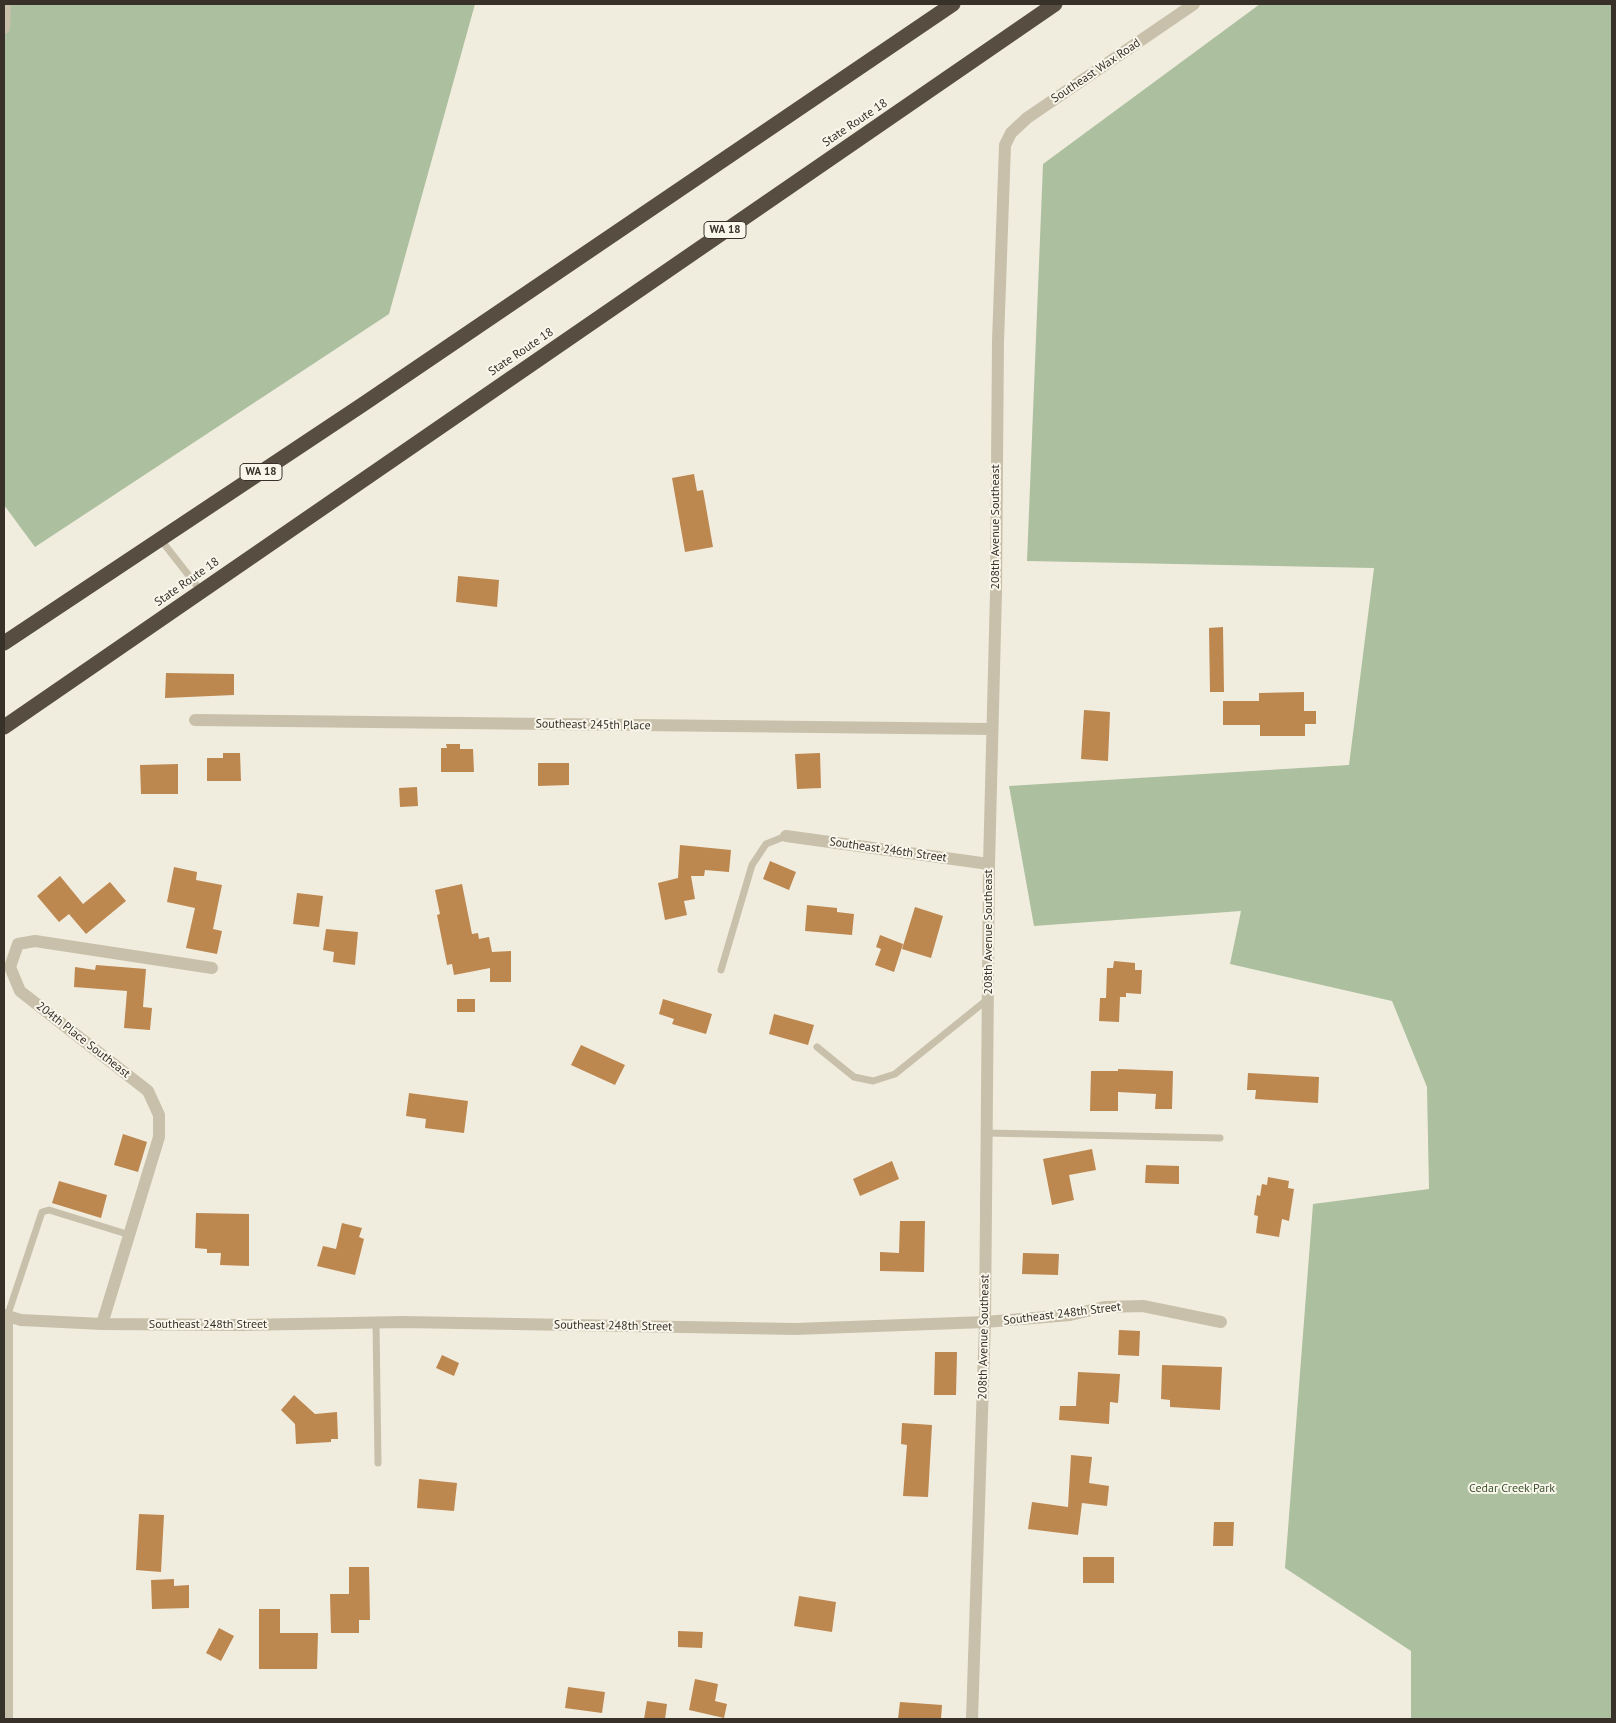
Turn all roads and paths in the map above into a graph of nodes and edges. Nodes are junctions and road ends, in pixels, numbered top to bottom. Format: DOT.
graph roads {
  1 [pos="5,4"];
  2 [pos="954,4"];
  3 [pos="1055,4"];
  4 [pos="1194,4"];
  5 [pos="4,28"];
  6 [pos="1005,145"];
  7 [pos="161,540"];
  8 [pos="201,591"];
  9 [pos="4,643"];
  10 [pos="194,720"];
  11 [pos="4,727"];
  12 [pos="992,729"];
  13 [pos="786,836"];
  14 [pos="989,864"];
  15 [pos="212,968"];
  16 [pos="721,970"];
  17 [pos="988,999"];
  18 [pos="817,1048"];
  19 [pos="987,1133"];
  20 [pos="1220,1138"];
  21 [pos="130,1235"];
  22 [pos="5,1316"];
  23 [pos="985,1322"];
  24 [pos="1221,1322"];
  25 [pos="376,1323"];
  26 [pos="102,1324"];
  27 [pos="378,1463"];
  28 [pos="7,1719"];
  29 [pos="972,1719"];
  1 -- 5 [label="street"];
  2 -- 7 [label="highway, WA 18"];
  3 -- 8 [label="highway, State Route 18 / WA 18"];
  4 -- 6 [label="street, Southeast Wax Road"];
  6 -- 12 [label="street, 208th Avenue Southeast"];
  7 -- 8 [label="lane"];
  7 -- 9 [label="highway, WA 18"];
  8 -- 11 [label="highway, State Route 18 / WA 18"];
  10 -- 12 [label="street, Southeast 245th Place"];
  12 -- 14 [label="street, 208th Avenue Southeast"];
  13 -- 14 [label="street, Southeast 246th Street"];
  13 -- 16 [label="lane"];
  14 -- 17 [label="street, 208th Avenue Southeast"];
  15 -- 21 [label="street, 204th Place Southeast"];
  17 -- 18 [label="lane"];
  17 -- 19 [label="street, 208th Avenue Southeast"];
  19 -- 20 [label="lane"];
  19 -- 23 [label="street, 208th Avenue Southeast"];
  21 -- 22 [label="lane"];
  21 -- 26 [label="street, 204th Place Southeast"];
  22 -- 26 [label="street, Southeast 248th Street"];
  22 -- 28 [label="street"];
  23 -- 24 [label="street, Southeast 248th Street"];
  23 -- 25 [label="street, Southeast 248th Street"];
  23 -- 29 [label="street, 208th Avenue Southeast"];
  25 -- 26 [label="street, Southeast 248th Street"];
  25 -- 27 [label="lane"];
}
